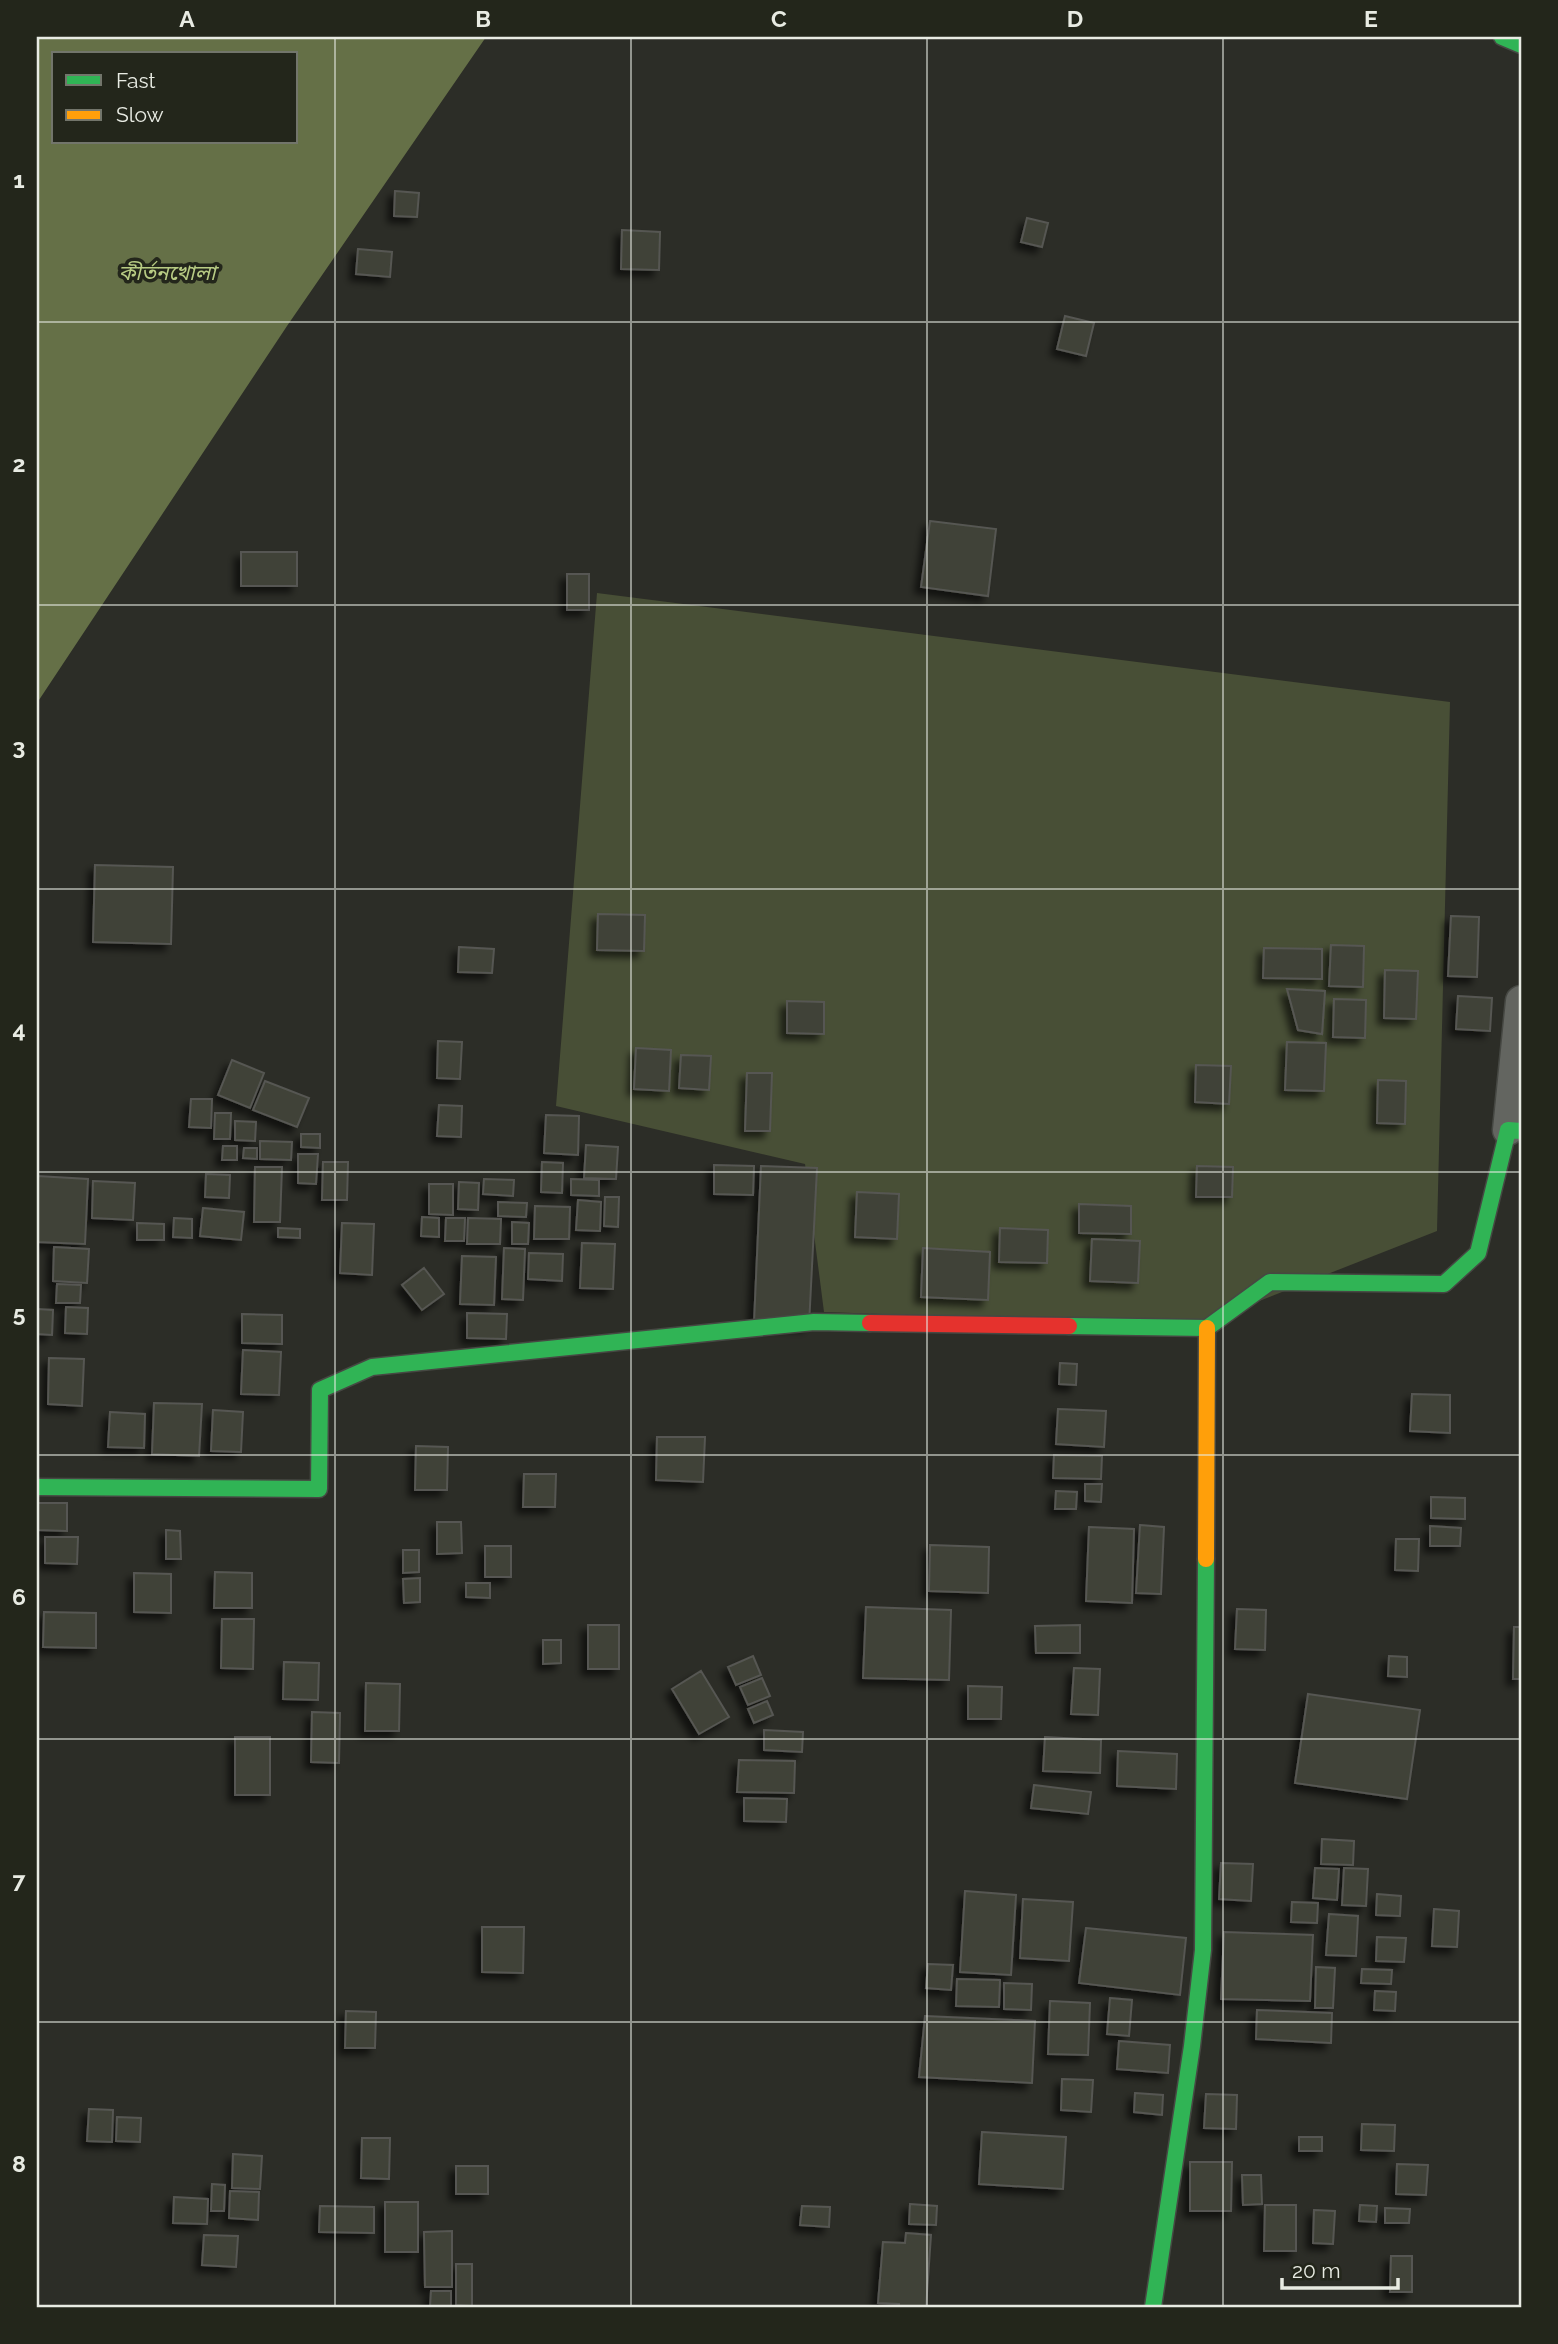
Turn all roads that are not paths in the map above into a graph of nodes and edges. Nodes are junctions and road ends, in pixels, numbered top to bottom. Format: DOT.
graph roads {
  1 [pos="1502,37"];
  2 [pos="1521,46"];
  3 [pos="1521,1001"];
  4 [pos="1515,1130"];
  5 [pos="1207,1328"];
  6 [pos="37,1487"];
  7 [pos="1153,2307"];
  1 -- 2 [label="main road"];
  3 -- 4 [label="street"];
  4 -- 5 [label="main road"];
  5 -- 6 [label="main road"];
  5 -- 7 [label="main road"];
}
